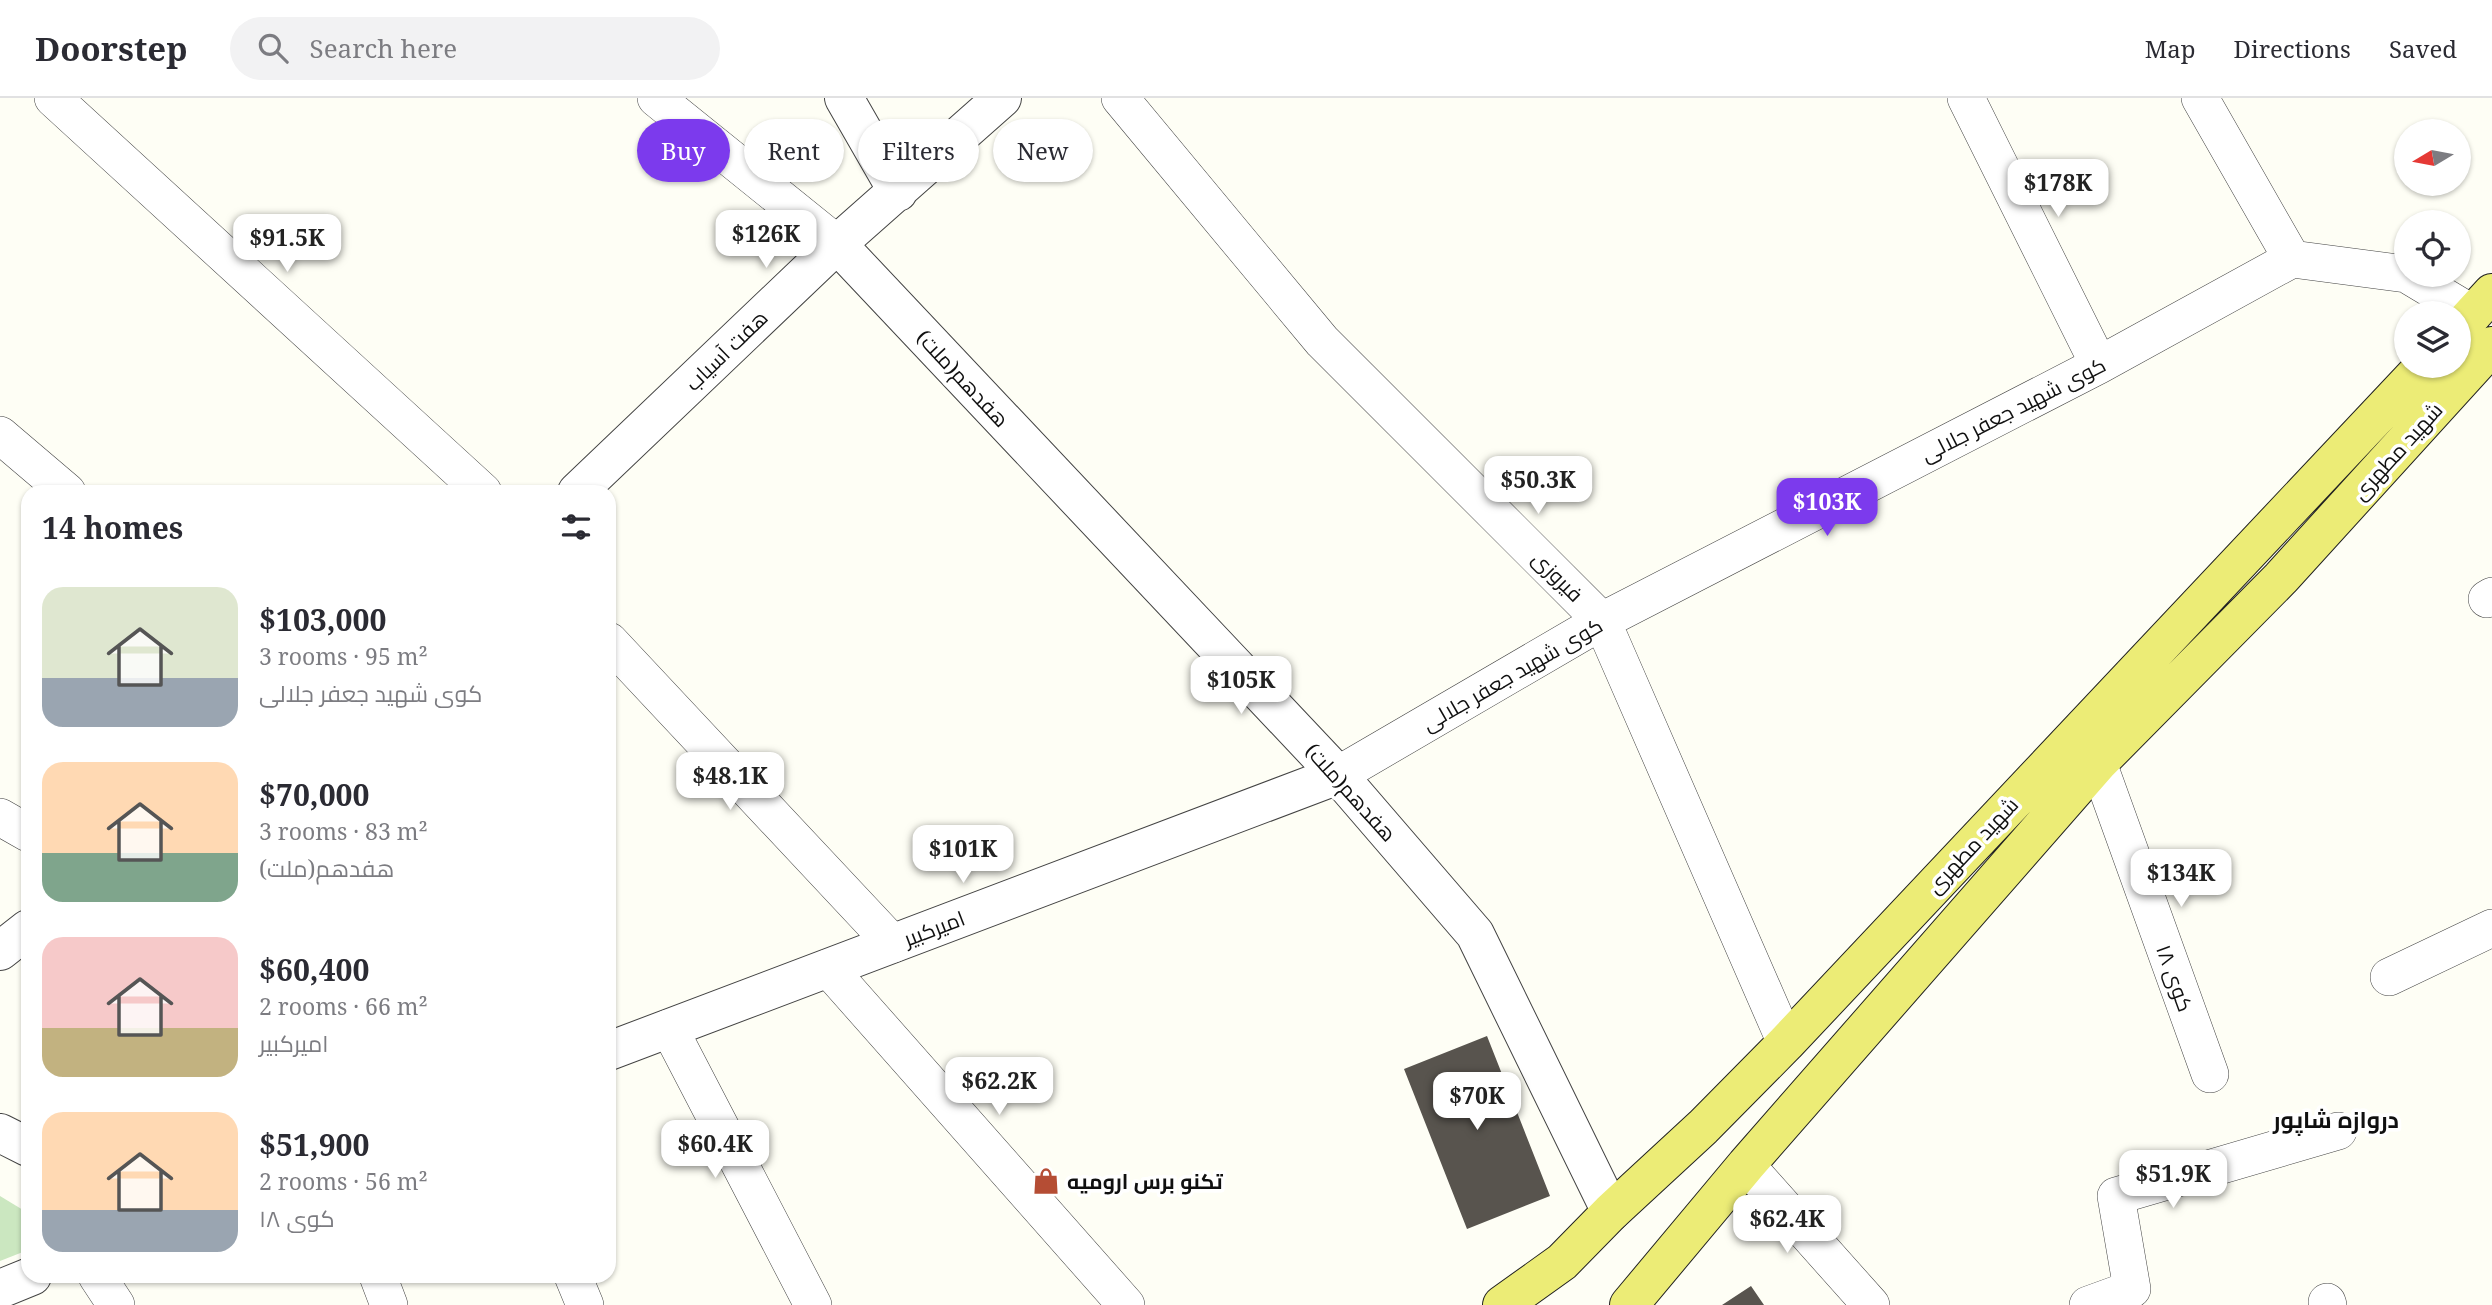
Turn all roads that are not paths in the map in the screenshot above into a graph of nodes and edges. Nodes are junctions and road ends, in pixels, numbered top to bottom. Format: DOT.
graph roads {
  1 [pos="53,98"];
  2 [pos="656,98"];
  3 [pos="844,98"];
  4 [pos="1002,98"];
  5 [pos="1120,98"];
  6 [pos="1966,98"];
  7 [pos="2200,98"];
  8 [pos="898,192"];
  9 [pos="837,244"];
  10 [pos="2292,259"];
  11 [pos="2394,272"];
  12 [pos="2430,287"];
  13 [pos="2475,312"];
  14 [pos="2492,346"];
  15 [pos="2099,365"];
  16 [pos="2413,378"];
  17 [pos="0,435"];
  18 [pos="58,485"];
  19 [pos="475,485"];
  20 [pos="584,485"];
  21 [pos="1602,621"];
  22 [pos="616,648"];
  23 [pos="2098,763"];
  24 [pos="1338,775"];
  25 [pos="0,817"];
  26 [pos="21,829"];
  27 [pos="2492,928"];
  28 [pos="21,934"];
  29 [pos="893,944"];
  30 [pos="0,951"];
  31 [pos="828,968"];
  32 [pos="2389,977"];
  33 [pos="668,1028"];
  34 [pos="1786,1043"];
  35 [pos="616,1048"];
  36 [pos="2210,1074"];
  37 [pos="2339,1131"];
  38 [pos="0,1133"];
  39 [pos="21,1144"];
  40 [pos="1745,1166"];
  41 [pos="1611,1212"];
  42 [pos="21,1280"];
  43 [pos="102,1283"];
  44 [pos="381,1283"];
  45 [pos="576,1283"];
  46 [pos="0,1289"];
  47 [pos="116,1305"];
  48 [pos="389,1305"];
  49 [pos="585,1305"];
  50 [pos="813,1305"];
  51 [pos="1126,1305"];
  52 [pos="1502,1305"];
  53 [pos="1629,1305"];
  54 [pos="1871,1305"];
  55 [pos="2088,1305"];
  1 -- 19 [label="street"];
  2 -- 9 [label="street"];
  3 -- 8 [label="street"];
  4 -- 8 [label="street, هفت آسیاب"];
  5 -- 21 [label="street, فیروزی"];
  6 -- 15 [label="street"];
  7 -- 10 [label="street"];
  8 -- 9 [label="street, هفت آسیاب"];
  9 -- 20 [label="street, هفت آسیاب"];
  9 -- 24 [label="street, هفدهم(ملت)"];
  10 -- 11 [label="street"];
  10 -- 15 [label="street, کوی شهید جعفر جلالی"];
  12 -- 13 [label="street"];
  14 -- 23 [label="main road, شهید مطهری"];
  15 -- 21 [label="street, کوی شهید جعفر جلالی"];
  16 -- 34 [label="main road, شهید مطهری"];
  17 -- 18 [label="street"];
  21 -- 24 [label="street, کوی شهید جعفر جلالی"];
  21 -- 34 [label="street, فیروزی"];
  22 -- 29 [label="street"];
  23 -- 36 [label="street, کوی ۱۸"];
  23 -- 40 [label="main road, شهید مطهری"];
  24 -- 29 [label="street, امیرکبیر"];
  24 -- 41 [label="street, هفدهم(ملت)"];
  25 -- 26 [label="street"];
  27 -- 32 [label="street"];
  28 -- 30 [label="street"];
  29 -- 31 [label="street, امیرکبیر"];
  31 -- 33 [label="street, امیرکبیر"];
  31 -- 51 [label="street"];
  33 -- 35 [label="street, امیرکبیر"];
  33 -- 50 [label="street"];
  34 -- 41 [label="main road, شهید مطهری"];
  37 -- 55 [label="street"];
  38 -- 39 [label="street"];
  40 -- 53 [label="main road, شهید مطهری"];
  40 -- 54 [label="street"];
  41 -- 52 [label="main road, شهید مطهری"];
  42 -- 46 [label="street"];
  43 -- 47 [label="street"];
  44 -- 48 [label="street"];
  45 -- 49 [label="street"];
}
